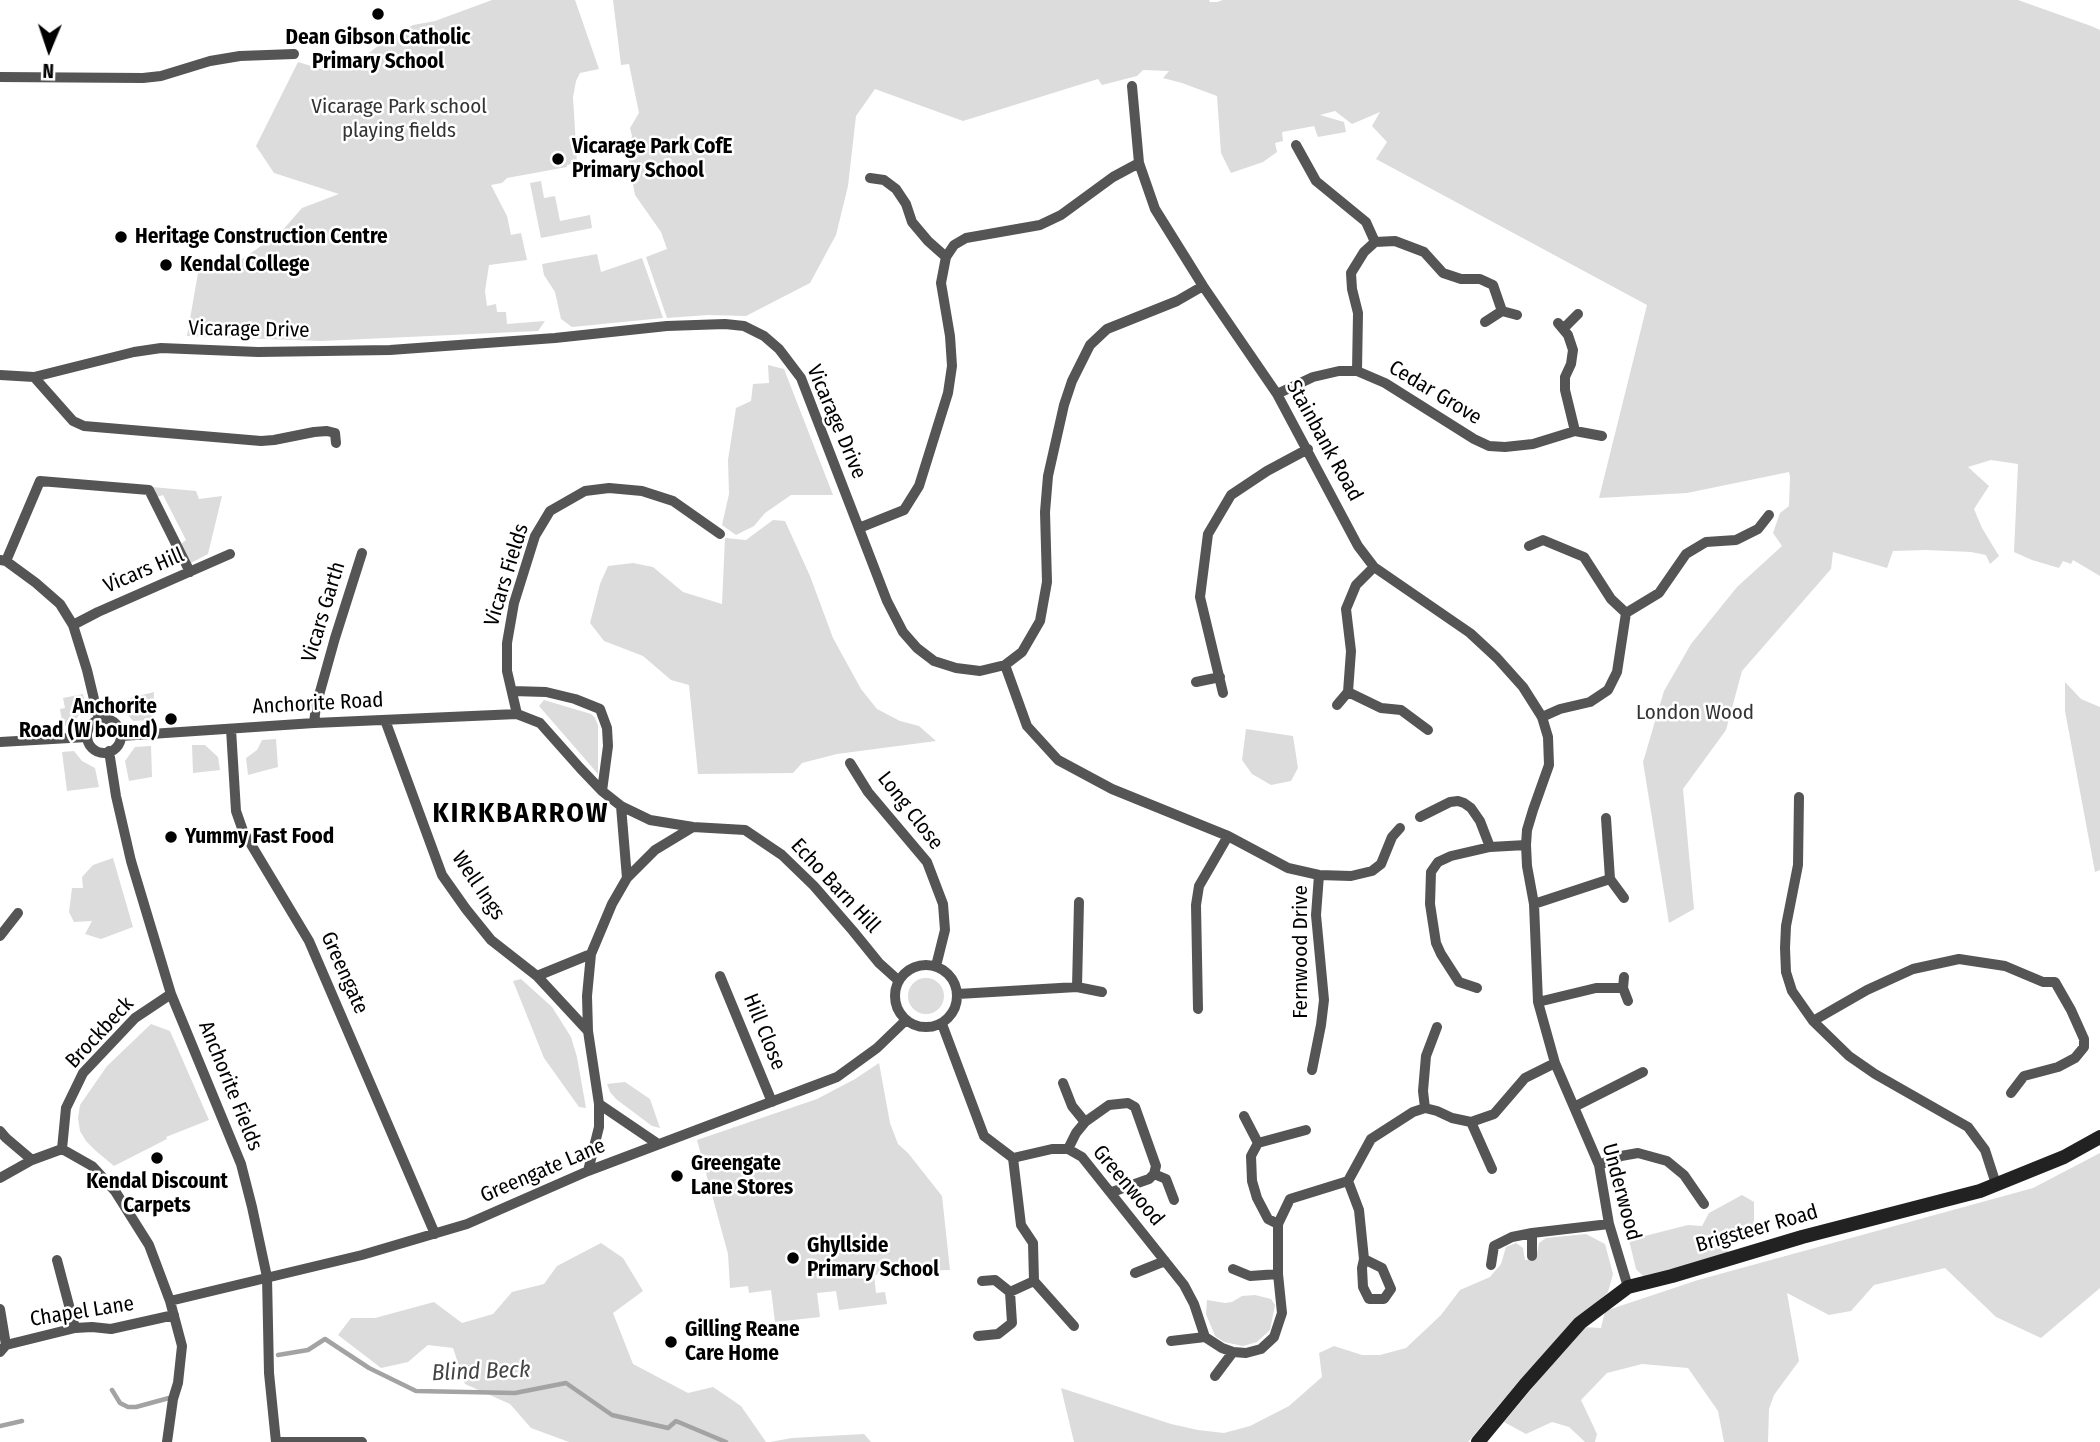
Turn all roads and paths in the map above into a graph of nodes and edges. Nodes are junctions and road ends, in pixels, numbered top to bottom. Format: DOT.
graph roads {
  1 [pos="293,54"];
  2 [pos="0,77"];
  3 [pos="1132,86"];
  4 [pos="1296,145"];
  5 [pos="1139,163"];
  6 [pos="870,178"];
  7 [pos="1375,242"];
  8 [pos="946,257"];
  9 [pos="1203,286"];
  10 [pos="1502,311"];
  11 [pos="1578,314"];
  12 [pos="1517,315"];
  13 [pos="1485,322"];
  14 [pos="1357,371"];
  15 [pos="0,375"];
  16 [pos="34,376"];
  17 [pos="1277,394"];
  18 [pos="319,417"];
  19 [pos="320,431"];
  20 [pos="1576,431"];
  21 [pos="1602,436"];
  22 [pos="336,443"];
  23 [pos="1308,449"];
  24 [pos="1769,515"];
  25 [pos="859,528"];
  26 [pos="720,534"];
  27 [pos="1529,546"];
  28 [pos="362,553"];
  29 [pos="230,554"];
  30 [pos="3,561"];
  31 [pos="1374,567"];
  32 [pos="190,572"];
  33 [pos="1626,613"];
  34 [pos="73,625"];
  35 [pos="1005,665"];
  36 [pos="1220,677"];
  37 [pos="1196,682"];
  38 [pos="512,691"];
  39 [pos="1348,692"];
  40 [pos="1223,693"];
  41 [pos="1337,705"];
  42 [pos="517,714"];
  43 [pos="1542,717"];
  44 [pos="99,720"];
  45 [pos="385,720"];
  46 [pos="314,723"];
  47 [pos="231,729"];
  48 [pos="1428,730"];
  49 [pos="121,736"];
  50 [pos="87,737"];
  51 [pos="0,742"];
  52 [pos="109,751"];
  53 [pos="850,763"];
  54 [pos="1549,765"];
  55 [pos="602,791"];
  56 [pos="1798,797"];
  57 [pos="621,806"];
  58 [pos="1420,817"];
  59 [pos="1606,818"];
  60 [pos="693,827"];
  61 [pos="1401,828"];
  62 [pos="1228,836"];
  63 [pos="1526,845"];
  64 [pos="1490,847"];
  65 [pos="1319,875"];
  66 [pos="628,878"];
  67 [pos="1610,879"];
  68 [pos="1624,898"];
  69 [pos="1079,902"];
  70 [pos="1534,904"];
  71 [pos="19,914"];
  72 [pos="0,936"];
  73 [pos="591,954"];
  74 [pos="936,966"];
  75 [pos="537,976"];
  76 [pos="720,976"];
  77 [pos="899,981"];
  78 [pos="1077,987"];
  79 [pos="1477,988"];
  80 [pos="1102,992"];
  81 [pos="171,994"];
  82 [pos="958,994"];
  83 [pos="1538,1002"];
  84 [pos="1628,1002"];
  85 [pos="1198,1009"];
  86 [pos="906,1020"];
  87 [pos="1813,1021"];
  88 [pos="942,1024"];
  89 [pos="1437,1027"];
  90 [pos="588,1031"];
  91 [pos="1555,1063"];
  92 [pos="1312,1070"];
  93 [pos="1643,1072"];
  94 [pos="1063,1083"];
  95 [pos="2011,1093"];
  96 [pos="772,1102"];
  97 [pos="599,1104"];
  98 [pos="1574,1107"];
  99 [pos="1425,1108"];
  100 [pos="1244,1116"];
  101 [pos="1084,1122"];
  102 [pos="1471,1122"];
  103 [pos="1306,1130"];
  104 [pos="0,1131"];
  105 [pos="2100,1137"];
  106 [pos="1258,1143"];
  107 [pos="658,1144"];
  108 [pos="62,1149"];
  109 [pos="1068,1149"];
  110 [pos="1013,1158"];
  111 [pos="32,1160"];
  112 [pos="1599,1164"];
  113 [pos="1492,1169"];
  114 [pos="588,1171"];
  115 [pos="1154,1174"];
  116 [pos="0,1178"];
  117 [pos="1348,1181"];
  118 [pos="1996,1184"];
  119 [pos="1111,1192"];
  120 [pos="1174,1200"];
  121 [pos="1704,1204"];
  122 [pos="1278,1224"];
  123 [pos="1609,1224"];
  124 [pos="1532,1233"];
  125 [pos="435,1234"];
  126 [pos="1532,1256"];
  127 [pos="1364,1259"];
  128 [pos="57,1260"];
  129 [pos="1165,1261"];
  130 [pos="1491,1265"];
  131 [pos="1233,1269"];
  132 [pos="1135,1273"];
  133 [pos="1278,1274"];
  134 [pos="267,1277"];
  135 [pos="982,1281"];
  136 [pos="1034,1281"];
  137 [pos="1628,1287"];
  138 [pos="1010,1292"];
  139 [pos="170,1301"];
  140 [pos="0,1309"];
  141 [pos="174,1315"];
  142 [pos="1074,1325"];
  143 [pos="75,1328"];
  144 [pos="978,1336"];
  145 [pos="1205,1337"];
  146 [pos="1171,1341"];
  147 [pos="3,1349"];
  148 [pos="1233,1352"];
  149 [pos="1215,1376"];
  150 [pos="167,1442"];
  151 [pos="276,1442"];
  152 [pos="362,1442"];
  153 [pos="1478,1442"];
  1 -- 2 [label="street"];
  3 -- 5 [label="street, Stainbank Road"];
  4 -- 7 [label="street"];
  5 -- 8 [label="street"];
  5 -- 9 [label="street, Stainbank Road"];
  6 -- 8 [label="street"];
  7 -- 10 [label="street"];
  7 -- 14 [label="street"];
  8 -- 25 [label="street"];
  9 -- 17 [label="street, Stainbank Road"];
  9 -- 35 [label="street"];
  10 -- 12 [label="street"];
  10 -- 13 [label="street"];
  11 -- 20 [label="street"];
  14 -- 17 [label="street, Cedar Grove"];
  14 -- 20 [label="street, Cedar Grove"];
  15 -- 16 [label="street, Vicarage Drive"];
  16 -- 19 [label="street"];
  16 -- 25 [label="street, Vicarage Drive"];
  17 -- 23 [label="street, Stainbank Road"];
  18 -- 19 [label="street"];
  19 -- 22 [label="street"];
  20 -- 21 [label="street, Cedar Grove"];
  23 -- 31 [label="street, Stainbank Road"];
  23 -- 36 [label="street"];
  24 -- 33 [label="street"];
  25 -- 35 [label="street, Vicarage Drive"];
  26 -- 38 [label="street, Vicars Fields"];
  27 -- 33 [label="street"];
  28 -- 46 [label="street, Vicars Garth"];
  29 -- 32 [label="street, Vicars Hill"];
  30 -- 32 [label="street"];
  30 -- 34 [label="street"];
  31 -- 39 [label="street"];
  31 -- 43 [label="street, Stainbank Road"];
  32 -- 34 [label="street, Vicars Hill"];
  33 -- 43 [label="street"];
  34 -- 44 [label="street"];
  35 -- 62 [label="street"];
  36 -- 37 [label="street"];
  36 -- 40 [label="street"];
  38 -- 42 [label="street, Vicars Fields"];
  38 -- 55 [label="street"];
  39 -- 41 [label="street"];
  39 -- 48 [label="street"];
  42 -- 45 [label="street, Anchorite Road"];
  42 -- 55 [label="street, Echo Barn Hill"];
  43 -- 54 [label="street, Stainbank Road"];
  44 -- 49 [label="street"];
  44 -- 50 [label="street"];
  45 -- 46 [label="street, Anchorite Road"];
  45 -- 75 [label="street, Well Ings"];
  46 -- 47 [label="street, Anchorite Road"];
  47 -- 49 [label="street, Anchorite Road"];
  47 -- 125 [label="street, Greengate"];
  49 -- 52 [label="street"];
  50 -- 51 [label="street"];
  50 -- 52 [label="street"];
  52 -- 81 [label="street, Anchorite Fields"];
  53 -- 74 [label="street, Long Close"];
  54 -- 63 [label="street, Underwood"];
  55 -- 57 [label="street, Echo Barn Hill"];
  56 -- 87 [label="street"];
  57 -- 60 [label="street, Echo Barn Hill"];
  57 -- 66 [label="street"];
  58 -- 64 [label="street"];
  59 -- 67 [label="street"];
  60 -- 66 [label="street"];
  60 -- 77 [label="street, Echo Barn Hill"];
  61 -- 65 [label="street"];
  62 -- 65 [label="street"];
  62 -- 85 [label="street"];
  63 -- 64 [label="street"];
  63 -- 70 [label="street, Underwood"];
  64 -- 79 [label="street"];
  65 -- 92 [label="street, Fernwood Drive"];
  66 -- 73 [label="street"];
  67 -- 68 [label="street"];
  67 -- 70 [label="street"];
  69 -- 78 [label="street"];
  70 -- 83 [label="street, Underwood"];
  71 -- 72 [label="street"];
  73 -- 75 [label="street"];
  73 -- 90 [label="street"];
  74 -- 77 [label="street"];
  74 -- 82 [label="street"];
  75 -- 90 [label="street, Well Ings"];
  76 -- 96 [label="street, Hill Close"];
  77 -- 86 [label="street"];
  78 -- 80 [label="street"];
  78 -- 82 [label="street"];
  81 -- 108 [label="street, Brockbeck"];
  81 -- 134 [label="street, Anchorite Fields"];
  82 -- 88 [label="street"];
  83 -- 84 [label="street"];
  83 -- 91 [label="street, Underwood"];
  86 -- 88 [label="street"];
  86 -- 96 [label="street, Greengate Lane"];
  87 -- 95 [label="street"];
  87 -- 118 [label="street"];
  88 -- 110 [label="street"];
  89 -- 99 [label="street"];
  90 -- 97 [label="street"];
  91 -- 98 [label="street, Underwood"];
  91 -- 102 [label="street"];
  93 -- 98 [label="street"];
  94 -- 101 [label="street"];
  96 -- 107 [label="street, Greengate Lane"];
  97 -- 107 [label="street"];
  97 -- 114 [label="street"];
  98 -- 112 [label="street, Underwood"];
  99 -- 102 [label="street"];
  99 -- 117 [label="street"];
  100 -- 106 [label="street"];
  101 -- 109 [label="street"];
  101 -- 115 [label="street"];
  102 -- 113 [label="street"];
  103 -- 106 [label="street"];
  104 -- 111 [label="street"];
  105 -- 118 [label="street, Brigsteer Road"];
  106 -- 122 [label="street"];
  107 -- 114 [label="street, Greengate Lane"];
  108 -- 111 [label="street"];
  108 -- 139 [label="street"];
  109 -- 110 [label="street, Greenwood"];
  109 -- 119 [label="street, Greenwood"];
  110 -- 136 [label="street"];
  111 -- 116 [label="street"];
  112 -- 121 [label="street"];
  112 -- 123 [label="street, Underwood"];
  114 -- 125 [label="street, Greengate Lane"];
  115 -- 119 [label="street"];
  115 -- 120 [label="street"];
  117 -- 122 [label="street"];
  117 -- 127 [label="street"];
  118 -- 137 [label="street, Brigsteer Road"];
  119 -- 129 [label="street, Greenwood"];
  122 -- 133 [label="street"];
  123 -- 124 [label="street"];
  123 -- 137 [label="street, Underwood"];
  124 -- 126 [label="street"];
  124 -- 130 [label="street"];
  125 -- 134 [label="street, Greengate Lane"];
  128 -- 143 [label="street"];
  129 -- 132 [label="street"];
  129 -- 145 [label="street, Greenwood"];
  131 -- 133 [label="street"];
  133 -- 148 [label="street"];
  134 -- 139 [label="street, Greengate Lane"];
  134 -- 151 [label="street, Anchorite Fields"];
  135 -- 138 [label="street"];
  136 -- 138 [label="street"];
  136 -- 142 [label="street"];
  137 -- 153 [label="street, Brigsteer Road"];
  138 -- 144 [label="street"];
  139 -- 141 [label="street"];
  140 -- 147 [label="street"];
  141 -- 143 [label="street, Chapel Lane"];
  141 -- 150 [label="street"];
  143 -- 147 [label="street, Chapel Lane"];
  145 -- 146 [label="street"];
  145 -- 148 [label="street"];
  148 -- 149 [label="street"];
  151 -- 152 [label="street"];
}
